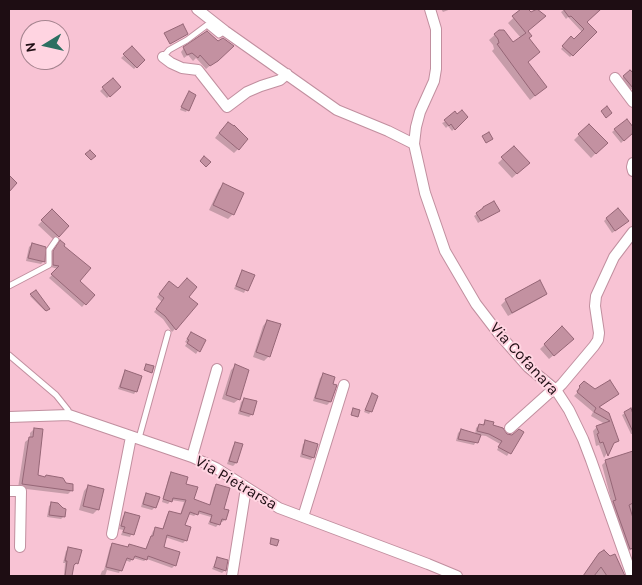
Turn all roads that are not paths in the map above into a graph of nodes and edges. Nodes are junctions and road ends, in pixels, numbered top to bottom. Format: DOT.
graph roads {
  1 [pos="197,9"];
  2 [pos="430,9"];
  3 [pos="225,31"];
  4 [pos="163,57"];
  5 [pos="287,74"];
  6 [pos="615,78"];
  7 [pos="633,102"];
  8 [pos="414,144"];
  9 [pos="633,163"];
  10 [pos="633,170"];
  11 [pos="633,232"];
  12 [pos="56,240"];
  13 [pos="9,286"];
  14 [pos="168,333"];
  15 [pos="9,355"];
  16 [pos="217,369"];
  17 [pos="344,385"];
  18 [pos="556,390"];
  19 [pos="69,415"];
  20 [pos="9,417"];
  21 [pos="510,428"];
  22 [pos="135,438"];
  23 [pos="192,457"];
  24 [pos="246,488"];
  25 [pos="9,491"];
  26 [pos="303,517"];
  27 [pos="112,534"];
  28 [pos="20,547"];
  29 [pos="232,576"];
  30 [pos="457,576"];
  31 [pos="632,576"];
  1 -- 3 [label="street"];
  2 -- 8 [label="street, Via Cofanara"];
  3 -- 4 [label="lane"];
  3 -- 5 [label="street"];
  4 -- 5 [label="street"];
  5 -- 8 [label="street"];
  6 -- 7 [label="street"];
  8 -- 18 [label="street, Via Cofanara"];
  9 -- 10 [label="street"];
  11 -- 18 [label="street"];
  12 -- 13 [label="lane"];
  14 -- 22 [label="lane"];
  15 -- 19 [label="lane"];
  16 -- 23 [label="street"];
  17 -- 26 [label="street"];
  18 -- 21 [label="street"];
  18 -- 31 [label="street, Via Cofanara"];
  19 -- 20 [label="street, Via Pietrarsa"];
  19 -- 22 [label="street, Via Pietrarsa"];
  22 -- 23 [label="street, Via Pietrarsa"];
  22 -- 27 [label="street"];
  23 -- 24 [label="street, Via Pietrarsa"];
  24 -- 26 [label="street, Via Pietrarsa"];
  24 -- 29 [label="street"];
  25 -- 28 [label="street"];
  26 -- 30 [label="street, Via Pietrarsa"];
}
